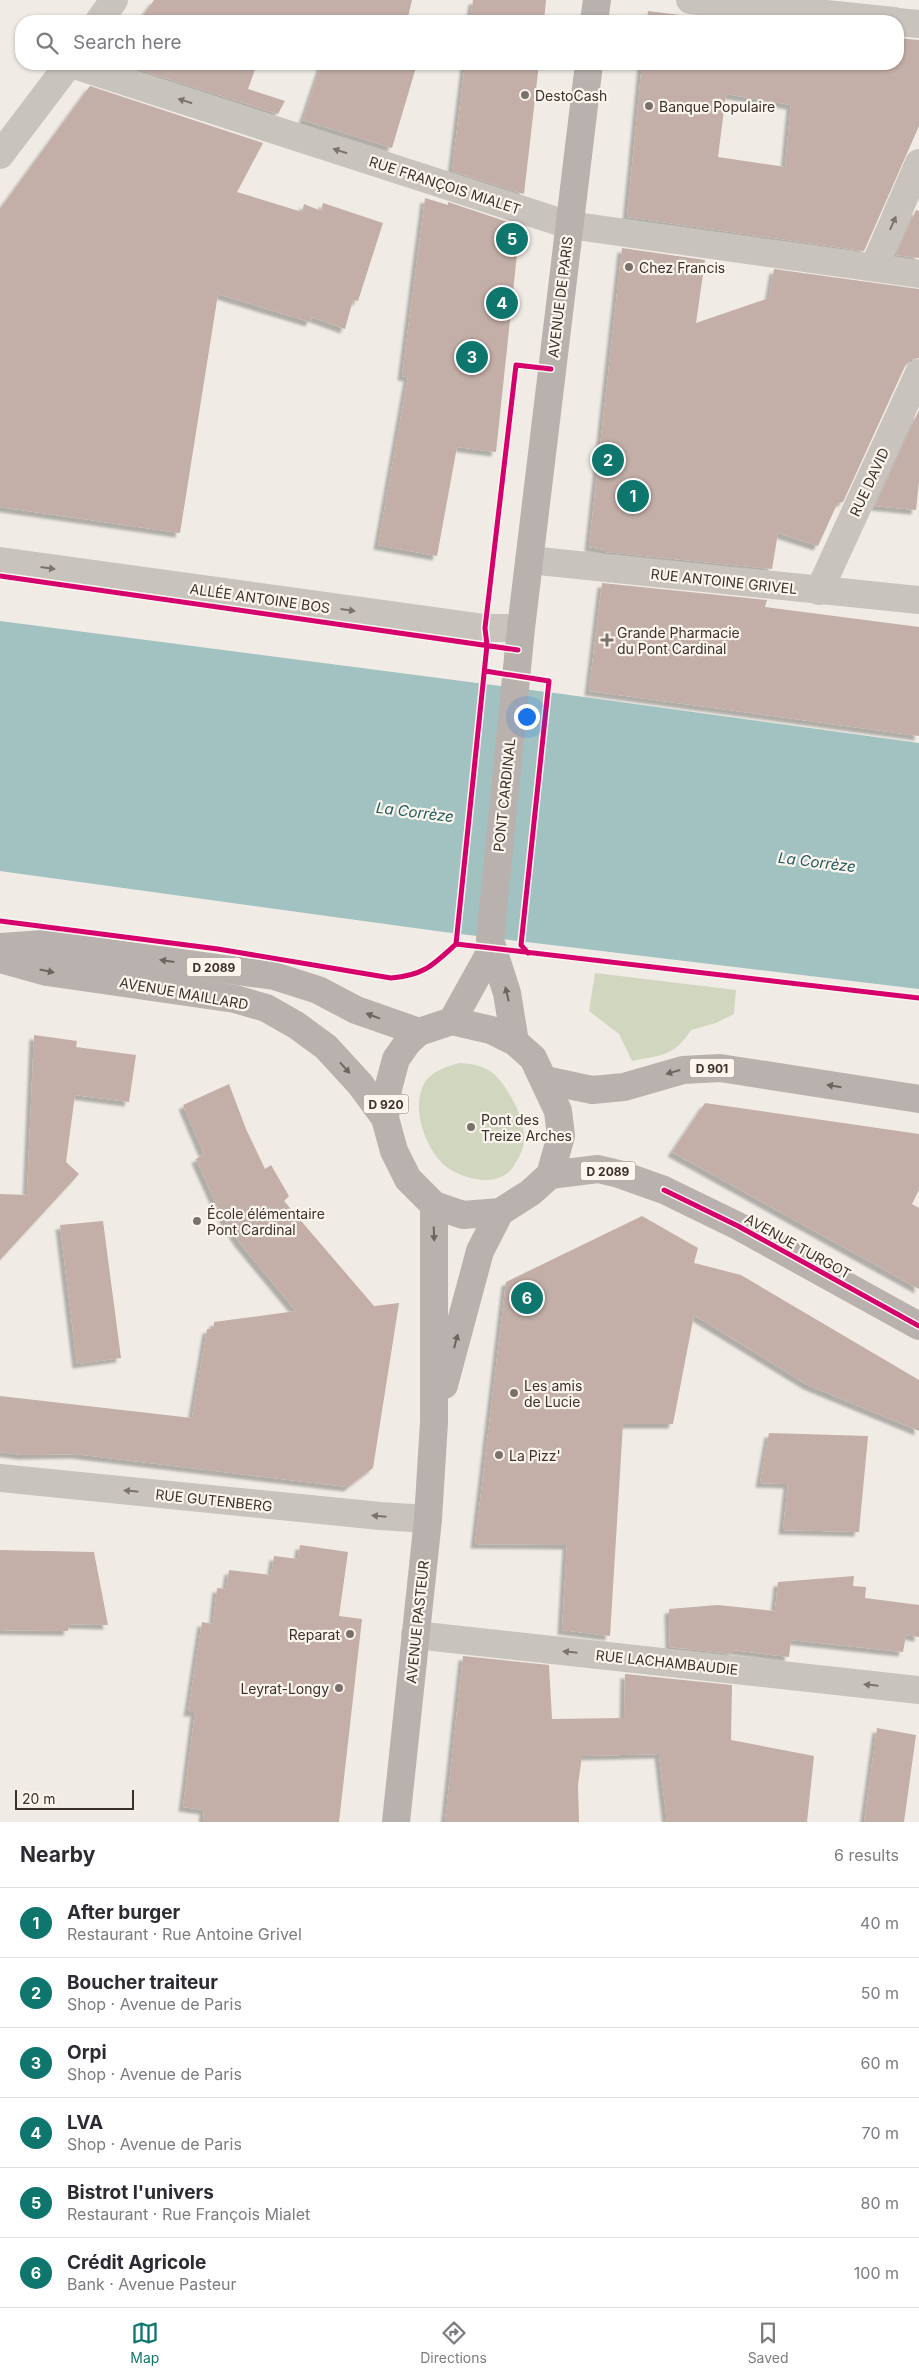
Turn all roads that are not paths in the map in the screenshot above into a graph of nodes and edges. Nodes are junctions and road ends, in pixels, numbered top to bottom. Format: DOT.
graph roads {
  1 [pos="114,0"];
  2 [pos="597,0"];
  3 [pos="690,0"];
  4 [pos="766,4"];
  5 [pos="103,15"];
  6 [pos="595,15"];
  7 [pos="850,15"];
  8 [pos="904,22"];
  9 [pos="919,24"];
  10 [pos="65,70"];
  11 [pos="89,70"];
  12 [pos="588,70"];
  13 [pos="0,155"];
  14 [pos="919,163"];
  15 [pos="569,225"];
  16 [pos="874,267"];
  17 [pos="919,274"];
  18 [pos="919,373"];
  19 [pos="529,560"];
  20 [pos="0,561"];
  21 [pos="819,590"];
  22 [pos="919,600"];
  23 [pos="519,639"];
  24 [pos="491,944"];
  25 [pos="0,947"];
  26 [pos="0,959"];
  27 [pos="452,1021"];
  28 [pos="419,1032"];
  29 [pos="515,1042"];
  30 [pos="545,1080"];
  31 [pos="919,1099"];
  32 [pos="385,1118"];
  33 [pos="550,1175"];
  34 [pos="434,1205"];
  35 [pos="500,1212"];
  36 [pos="919,1326"];
  37 [pos="434,1422"];
  38 [pos="0,1478"];
  39 [pos="428,1519"];
  40 [pos="415,1635"];
  41 [pos="919,1690"];
  42 [pos="396,1822"];
  1 -- 5 [label="street"];
  2 -- 6 [label="main road"];
  3 -- 4 [label="street"];
  4 -- 7 [label="street"];
  8 -- 9 [label="street"];
  10 -- 13 [label="street"];
  15 -- 11 [label="street, RUE FRANÇOIS MIALET, one-way"];
  12 -- 15 [label="main road, AVENUE DE PARIS"];
  16 -- 14 [label="street, one-way"];
  15 -- 16 [label="street, RUE FRANÇOIS MIALET"];
  15 -- 19 [label="main road, AVENUE DE PARIS"];
  16 -- 17 [label="street, RUE FRANÇOIS MIALET"];
  18 -- 21 [label="street, RUE DAVID"];
  19 -- 21 [label="street, RUE ANTOINE GRIVEL"];
  19 -- 23 [label="main road, AVENUE DE PARIS"];
  20 -- 23 [label="street, ALLÉE ANTOINE BOS, one-way"];
  21 -- 22 [label="street, RUE ANTOINE GRIVEL"];
  23 -- 24 [label="main road, PONT CARDINAL"];
  24 -- 27 [label="main road"];
  29 -- 24 [label="main road, one-way"];
  28 -- 25 [label="main road, AVENUE MAILLARD / D 2089, one-way"];
  26 -- 32 [label="main road, AVENUE MAILLARD / D 2089, one-way"];
  27 -- 28 [label="main road, D 920"];
  27 -- 29 [label="main road"];
  28 -- 32 [label="main road, D 920"];
  29 -- 30 [label="main road"];
  31 -- 30 [label="main road, D 901, one-way"];
  30 -- 33 [label="main road"];
  32 -- 34 [label="main road, D 920"];
  33 -- 35 [label="main road"];
  33 -- 36 [label="main road, AVENUE TURGOT / D 2089"];
  34 -- 35 [label="main road"];
  34 -- 37 [label="main road, AVENUE PASTEUR, one-way"];
  37 -- 35 [label="main road, AVENUE PASTEUR, one-way"];
  37 -- 39 [label="main road, AVENUE PASTEUR"];
  39 -- 38 [label="street, RUE GUTENBERG, one-way"];
  39 -- 40 [label="main road, AVENUE PASTEUR"];
  41 -- 40 [label="street, RUE LACHAMBAUDIE, one-way"];
  40 -- 42 [label="main road, AVENUE PASTEUR"];
}
